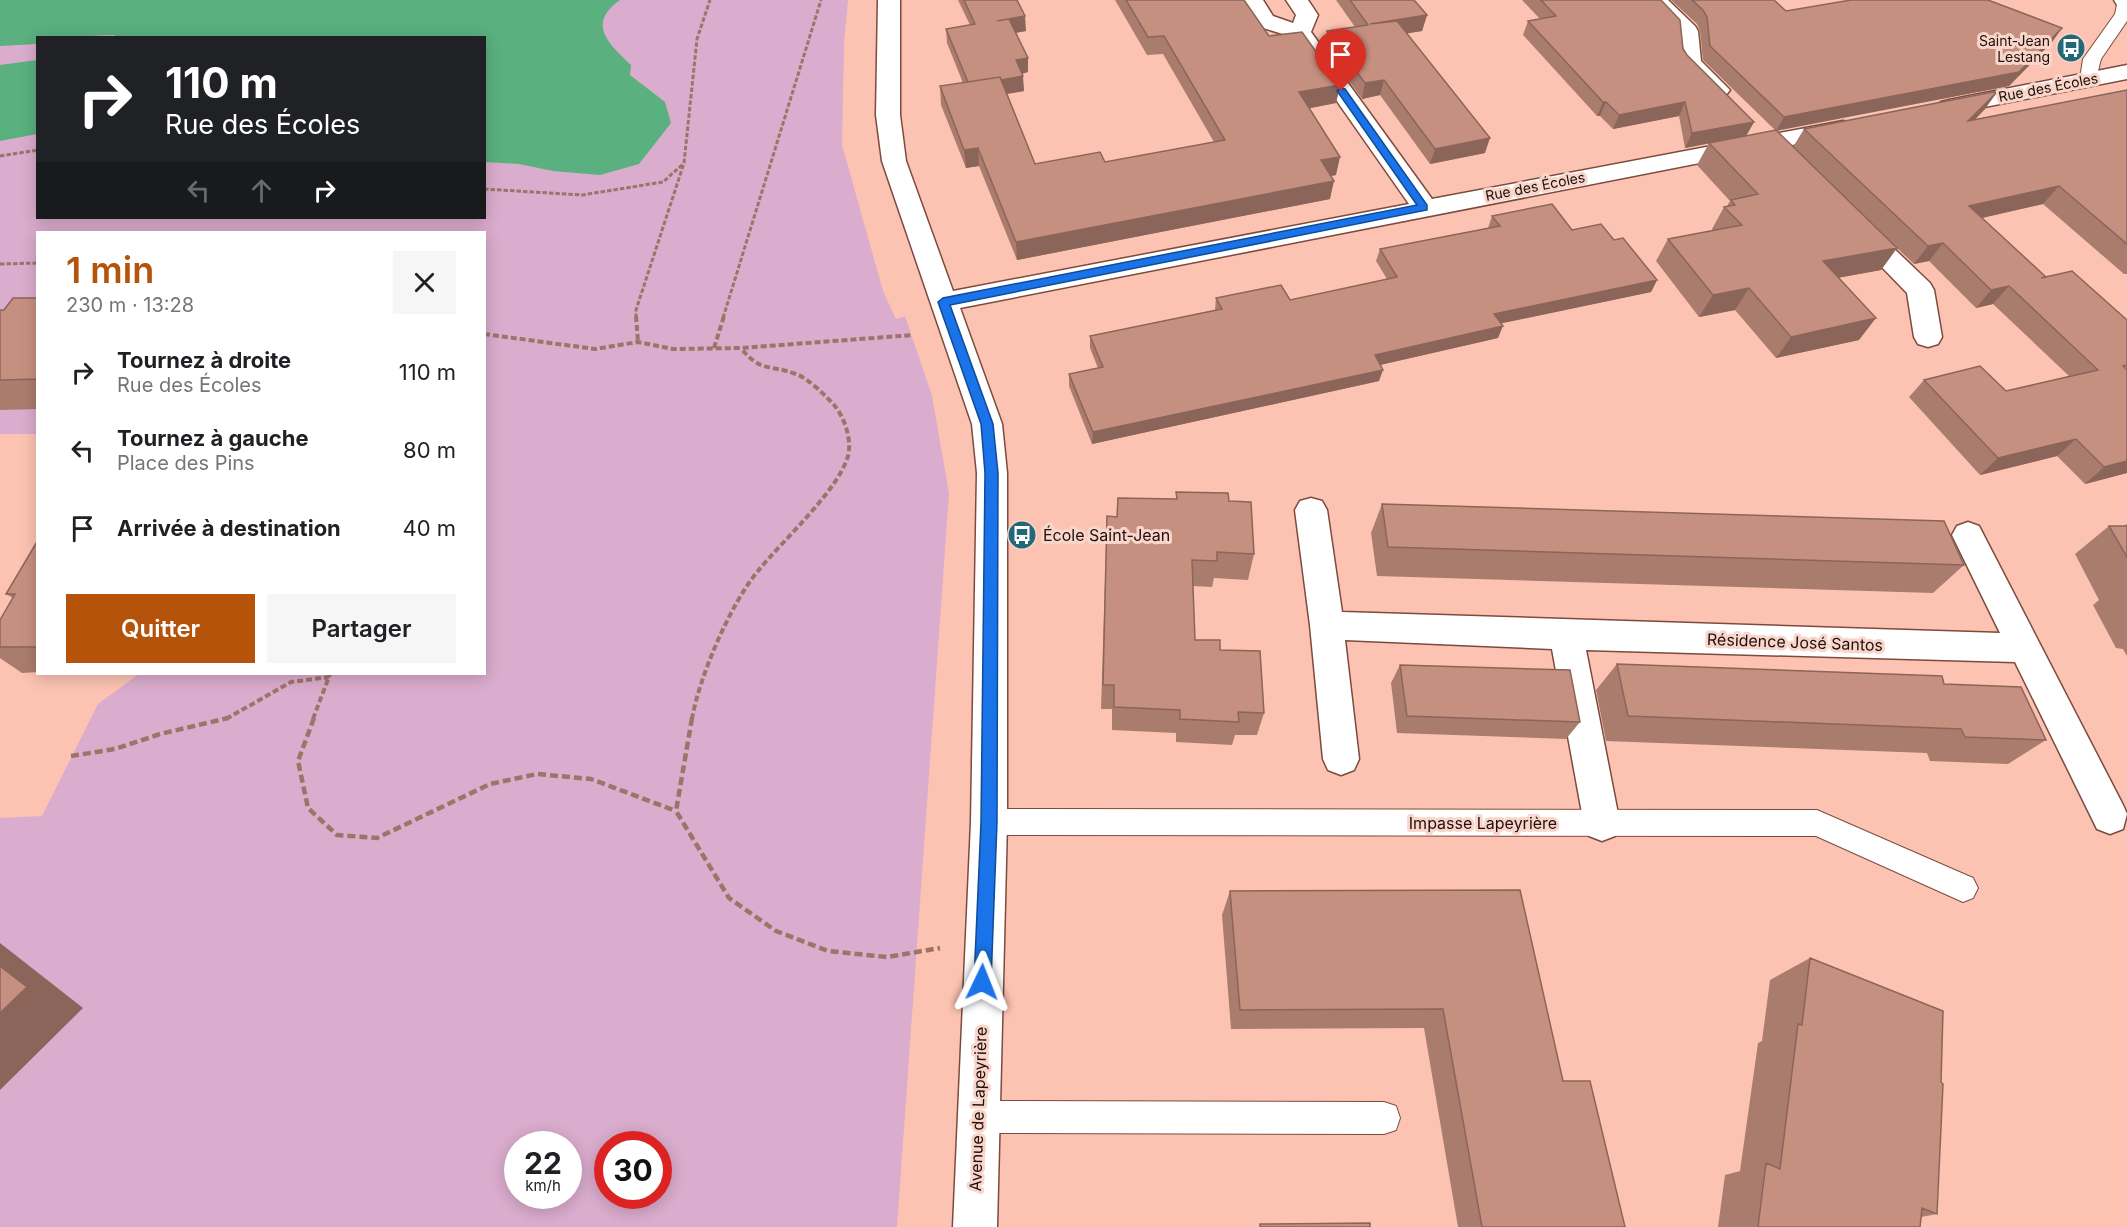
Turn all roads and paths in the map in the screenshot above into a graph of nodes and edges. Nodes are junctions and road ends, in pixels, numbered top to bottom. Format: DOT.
graph roads {
  1 [pos="710,0"];
  2 [pos="821,0"];
  3 [pos="890,0"];
  4 [pos="1252,0"];
  5 [pos="1297,0"];
  6 [pos="1656,0"];
  7 [pos="2126,1"];
  8 [pos="1300,32"];
  9 [pos="2127,72"];
  10 [pos="2089,79"];
  11 [pos="1730,102"];
  12 [pos="1929,110"];
  13 [pos="1861,124"];
  14 [pos="1762,134"];
  15 [pos="36,150"];
  16 [pos="0,156"];
  17 [pos="684,163"];
  18 [pos="1795,167"];
  19 [pos="486,189"];
  20 [pos="1424,207"];
  21 [pos="1836,208"];
  22 [pos="36,263"];
  23 [pos="0,264"];
  24 [pos="943,302"];
  25 [pos="486,334"];
  26 [pos="1928,337"];
  27 [pos="638,342"];
  28 [pos="714,348"];
  29 [pos="741,348"];
  30 [pos="963,355"];
  31 [pos="1311,510"];
  32 [pos="1968,535"];
  33 [pos="1328,625"];
  34 [pos="1566,635"];
  35 [pos="2025,648"];
  36 [pos="329,675"];
  37 [pos="71,756"];
  38 [pos="1341,759"];
  39 [pos="676,811"];
  40 [pos="2110,817"];
  41 [pos="989,822"];
  42 [pos="1602,824"];
  43 [pos="1964,888"];
  44 [pos="940,948"];
  45 [pos="978,1117"];
  46 [pos="1384,1118"];
  47 [pos="975,1227"];
  1 -- 17 [label="path"];
  2 -- 28 [label="path"];
  3 -- 24 [label="street, Avenue de Lapeyrière"];
  4 -- 8 [label="street"];
  5 -- 8 [label="street"];
  6 -- 11 [label="street"];
  7 -- 10 [label="lane"];
  8 -- 20 [label="street"];
  9 -- 10 [label="street, Rue des Écoles"];
  10 -- 12 [label="street, Rue des Écoles"];
  13 -- 14 [label="street, Rue des Écoles"];
  14 -- 18 [label="street"];
  14 -- 20 [label="street, Rue des Écoles"];
  15 -- 16 [label="path"];
  17 -- 19 [label="path"];
  17 -- 27 [label="path"];
  20 -- 24 [label="street, Rue des Écoles"];
  21 -- 26 [label="street"];
  22 -- 23 [label="path"];
  24 -- 30 [label="street, Avenue de Lapeyrière"];
  25 -- 27 [label="path"];
  27 -- 28 [label="path"];
  28 -- 29 [label="path"];
  29 -- 30 [label="path"];
  29 -- 39 [label="path"];
  30 -- 41 [label="street, Avenue de Lapeyrière"];
  31 -- 33 [label="street"];
  32 -- 35 [label="street"];
  33 -- 34 [label="street, Résidence José Santos"];
  33 -- 38 [label="street"];
  34 -- 35 [label="street, Résidence José Santos"];
  34 -- 42 [label="street"];
  35 -- 40 [label="street"];
  36 -- 37 [label="path"];
  36 -- 39 [label="path"];
  39 -- 44 [label="path"];
  41 -- 42 [label="lane, Impasse Lapeyrière"];
  41 -- 45 [label="street, Avenue de Lapeyrière"];
  42 -- 43 [label="lane, Impasse Lapeyrière"];
  45 -- 46 [label="lane"];
  45 -- 47 [label="street, Avenue de Lapeyrière"];
}
